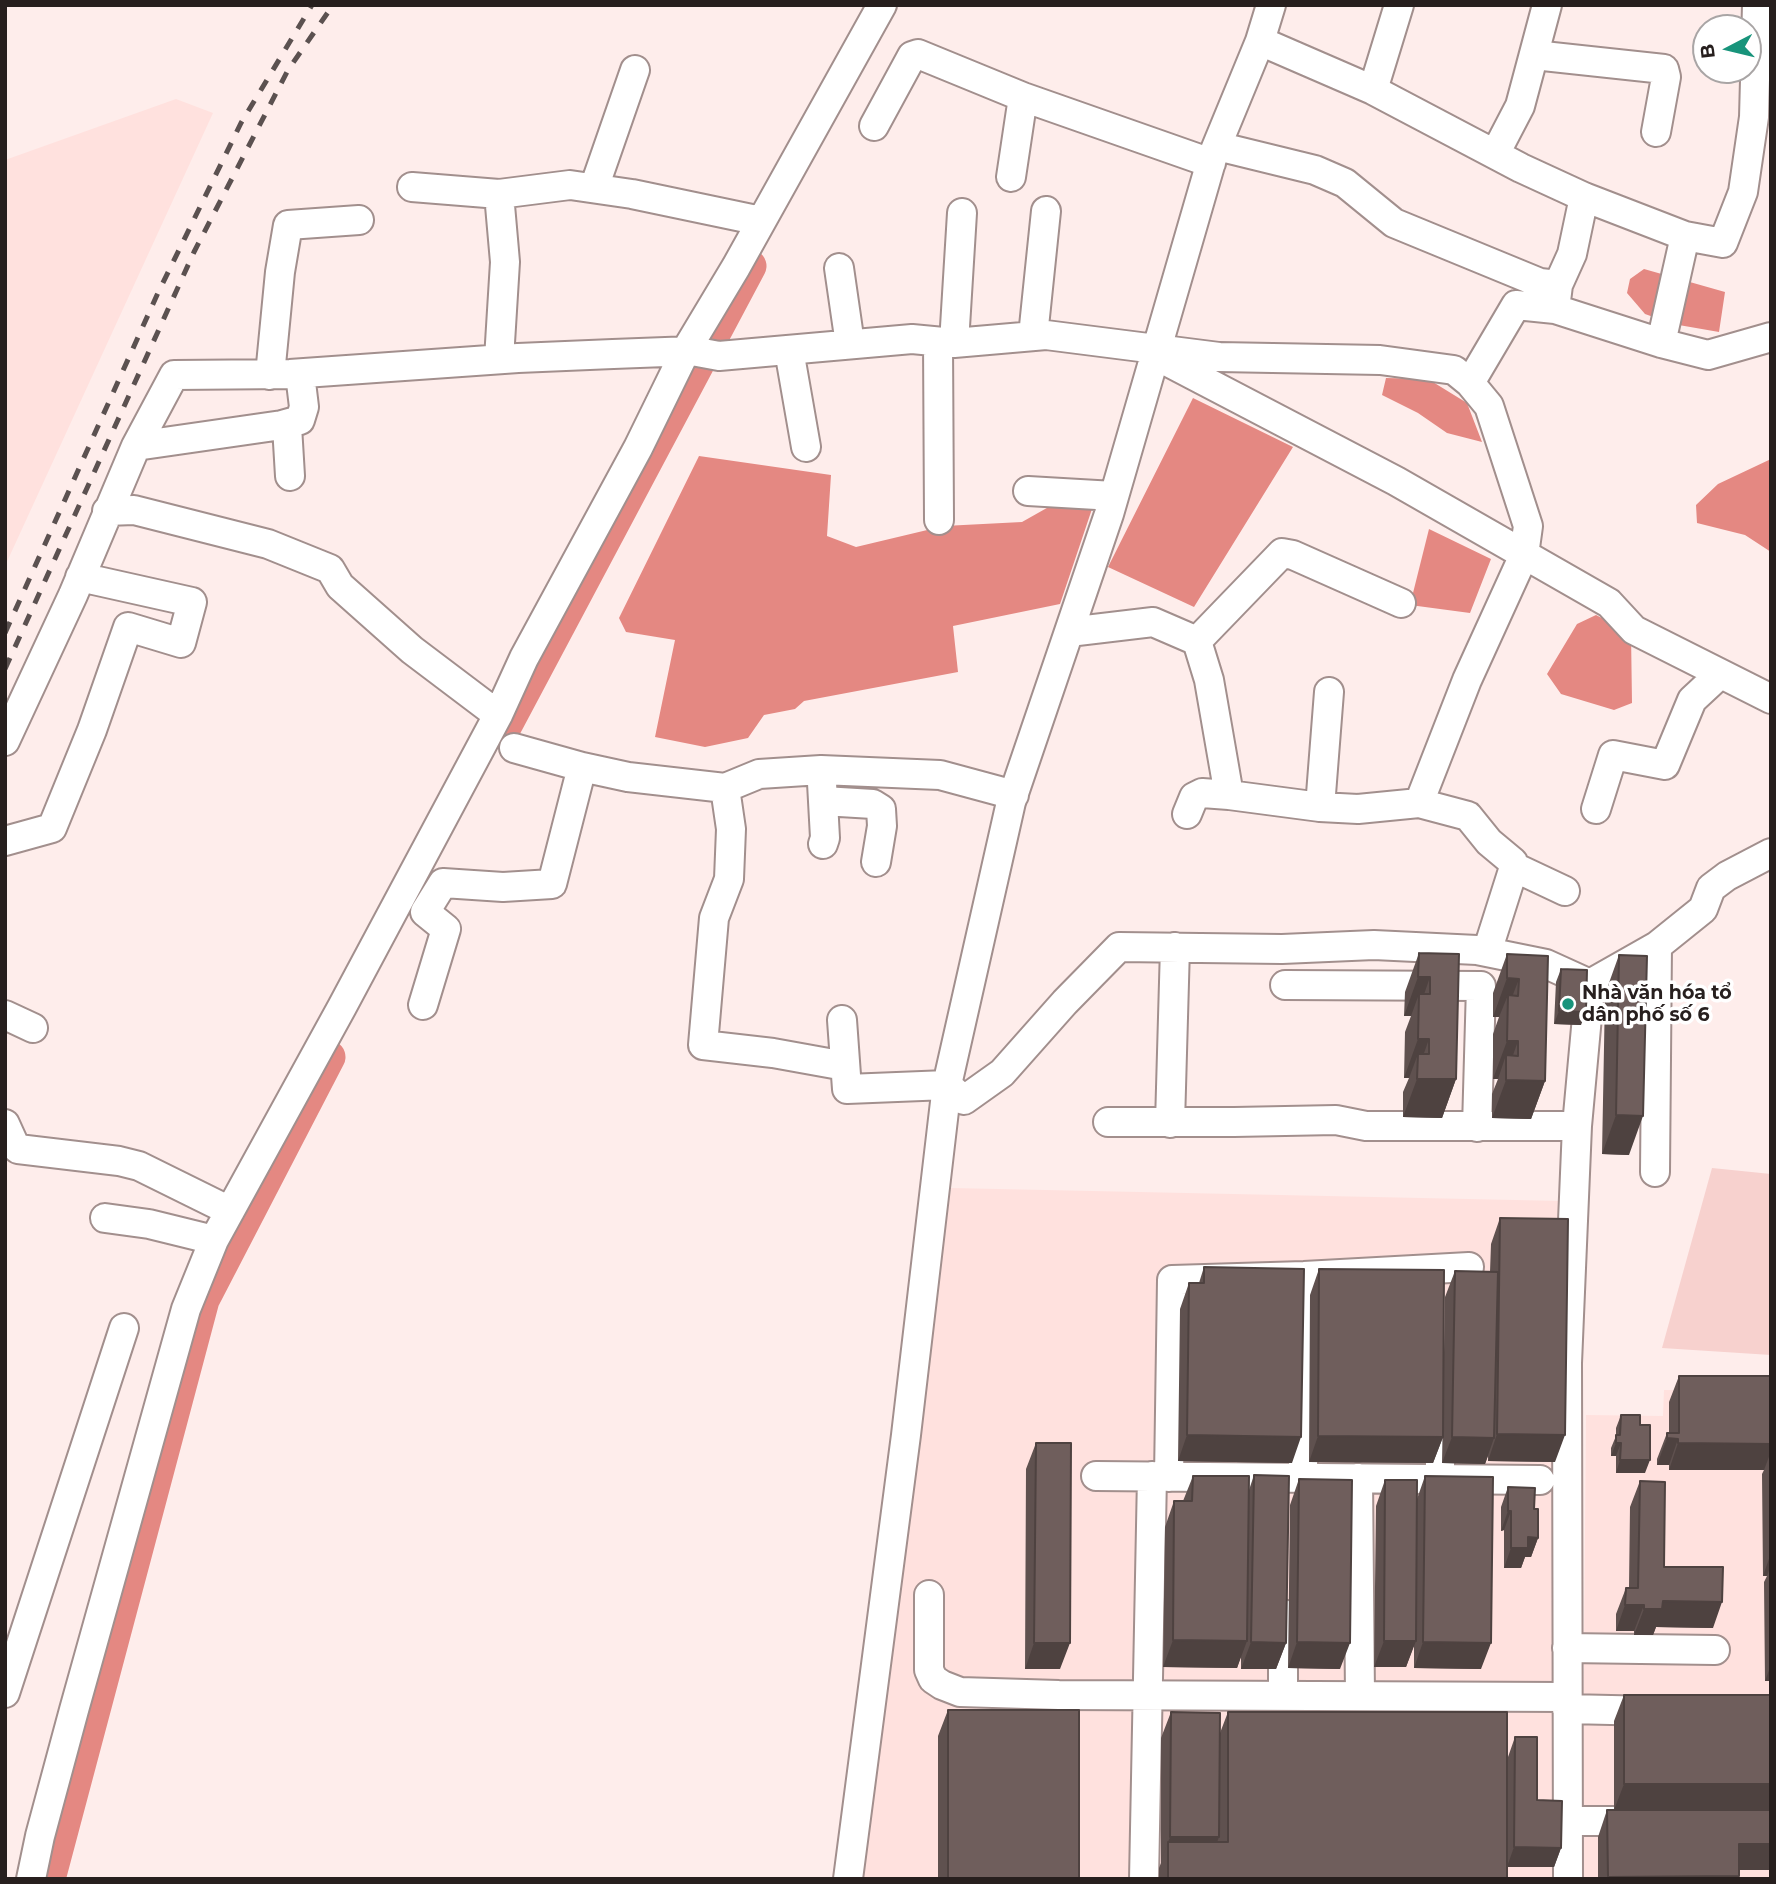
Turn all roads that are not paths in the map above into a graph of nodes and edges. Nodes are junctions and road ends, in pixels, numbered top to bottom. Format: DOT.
graph roads {
  1 [pos="881,5"];
  2 [pos="1271,5"];
  3 [pos="1399,5"];
  4 [pos="1547,5"];
  5 [pos="1757,5"];
  6 [pos="1260,41"];
  7 [pos="1534,55"];
  8 [pos="635,70"];
  9 [pos="1373,90"];
  10 [pos="1023,97"];
  11 [pos="874,126"];
  12 [pos="1656,132"];
  13 [pos="1495,154"];
  14 [pos="1214,155"];
  15 [pos="1011,177"];
  16 [pos="412,187"];
  17 [pos="594,188"];
  18 [pos="499,194"];
  19 [pos="1584,197"];
  20 [pos="1046,211"];
  21 [pos="962,213"];
  22 [pos="359,220"];
  23 [pos="761,221"];
  24 [pos="1685,236"];
  25 [pos="839,268"];
  26 [pos="1557,297"];
  27 [pos="1033,336"];
  28 [pos="1663,337"];
  29 [pos="1771,337"];
  30 [pos="946,342"];
  31 [pos="850,344"];
  32 [pos="789,350"];
  33 [pos="1155,352"];
  34 [pos="699,353"];
  35 [pos="499,359"];
  36 [pos="300,374"];
  37 [pos="270,375"];
  38 [pos="1470,383"];
  39 [pos="282,425"];
  40 [pos="136,446"];
  41 [pos="806,447"];
  42 [pos="290,476"];
  43 [pos="1028,491"];
  44 [pos="1114,496"];
  45 [pos="107,511"];
  46 [pos="939,520"];
  47 [pos="1524,555"];
  48 [pos="80,577"];
  49 [pos="1401,603"];
  50 [pos="1069,632"];
  51 [pos="1197,641"];
  52 [pos="1720,674"];
  53 [pos="1329,692"];
  54 [pos="1771,699"];
  55 [pos="498,715"];
  56 [pos="5,741"];
  57 [pos="514,747"];
  58 [pos="582,766"];
  59 [pos="821,770"];
  60 [pos="725,788"];
  61 [pos="1014,795"];
  62 [pos="1229,795"];
  63 [pos="823,801"];
  64 [pos="1419,803"];
  65 [pos="1320,807"];
  66 [pos="1596,809"];
  67 [pos="1187,814"];
  68 [pos="5,841"];
  69 [pos="823,844"];
  70 [pos="1771,853"];
  71 [pos="876,862"];
  72 [pos="1514,867"];
  73 [pos="1565,891"];
  74 [pos="1657,946"];
  75 [pos="1175,947"];
  76 [pos="1487,952"];
  77 [pos="1590,984"];
  78 [pos="1285,985"];
  79 [pos="423,1005"];
  80 [pos="5,1015"];
  81 [pos="842,1020"];
  82 [pos="33,1028"];
  83 [pos="845,1066"];
  84 [pos="947,1086"];
  85 [pos="1108,1122"];
  86 [pos="1170,1123"];
  87 [pos="5,1124"];
  88 [pos="1577,1126"];
  89 [pos="1477,1127"];
  90 [pos="1655,1172"];
  91 [pos="230,1211"];
  92 [pos="105,1218"];
  93 [pos="214,1240"];
  94 [pos="1469,1267"];
  95 [pos="1304,1276"];
  96 [pos="124,1328"];
  97 [pos="1440,1387"];
  98 [pos="1096,1476"];
  99 [pos="1161,1477"];
  100 [pos="1358,1478"];
  101 [pos="1440,1479"];
  102 [pos="1540,1480"];
  103 [pos="1289,1487"];
  104 [pos="1283,1587"];
  105 [pos="929,1595"];
  106 [pos="1567,1648"];
  107 [pos="1715,1650"];
  108 [pos="5,1693"];
  109 [pos="1148,1695"];
  110 [pos="1283,1696"];
  111 [pos="1360,1696"];
  112 [pos="1567,1703"];
  113 [pos="1674,1711"];
  114 [pos="1567,1821"];
  115 [pos="1662,1821"];
  116 [pos="31,1879"];
  117 [pos="848,1879"];
  118 [pos="1144,1879"];
  119 [pos="1567,1879"];
  1 -- 23 [label="street"];
  2 -- 6 [label="street"];
  3 -- 9 [label="street"];
  4 -- 7 [label="street"];
  5 -- 24 [label="street"];
  6 -- 9 [label="street"];
  6 -- 14 [label="street"];
  7 -- 12 [label="street"];
  7 -- 13 [label="street"];
  8 -- 17 [label="street"];
  9 -- 13 [label="street"];
  10 -- 11 [label="street"];
  10 -- 14 [label="street"];
  10 -- 15 [label="street"];
  13 -- 19 [label="street"];
  14 -- 26 [label="street"];
  14 -- 33 [label="street"];
  16 -- 18 [label="street"];
  17 -- 18 [label="street"];
  17 -- 23 [label="street"];
  18 -- 35 [label="street"];
  19 -- 24 [label="street"];
  19 -- 26 [label="street"];
  20 -- 27 [label="street"];
  21 -- 30 [label="street"];
  22 -- 37 [label="street"];
  23 -- 34 [label="street"];
  24 -- 28 [label="street"];
  25 -- 31 [label="street"];
  26 -- 28 [label="street"];
  26 -- 38 [label="street"];
  27 -- 30 [label="street"];
  27 -- 33 [label="street"];
  28 -- 29 [label="street"];
  30 -- 31 [label="street"];
  30 -- 46 [label="street"];
  31 -- 32 [label="street"];
  32 -- 34 [label="street"];
  32 -- 41 [label="street"];
  33 -- 38 [label="street"];
  33 -- 44 [label="street"];
  33 -- 47 [label="street"];
  34 -- 35 [label="street"];
  34 -- 55 [label="street"];
  35 -- 36 [label="street"];
  36 -- 37 [label="street"];
  36 -- 39 [label="street"];
  37 -- 40 [label="street"];
  38 -- 47 [label="street"];
  39 -- 40 [label="street"];
  39 -- 42 [label="street"];
  40 -- 45 [label="street"];
  43 -- 44 [label="street"];
  44 -- 50 [label="street"];
  45 -- 48 [label="street"];
  45 -- 55 [label="street"];
  47 -- 52 [label="street"];
  47 -- 64 [label="street"];
  48 -- 56 [label="street"];
  48 -- 68 [label="street"];
  49 -- 51 [label="street"];
  50 -- 51 [label="street"];
  50 -- 61 [label="street"];
  51 -- 62 [label="street"];
  52 -- 54 [label="street"];
  52 -- 66 [label="street"];
  53 -- 65 [label="street"];
  55 -- 91 [label="street"];
  57 -- 58 [label="street"];
  58 -- 60 [label="street"];
  58 -- 79 [label="street"];
  59 -- 60 [label="street"];
  59 -- 61 [label="street"];
  59 -- 63 [label="street"];
  60 -- 83 [label="street"];
  61 -- 84 [label="street"];
  62 -- 65 [label="street"];
  62 -- 67 [label="street"];
  63 -- 69 [label="street"];
  63 -- 71 [label="street"];
  64 -- 65 [label="street"];
  64 -- 72 [label="street"];
  70 -- 74 [label="street"];
  72 -- 73 [label="street"];
  72 -- 76 [label="street"];
  74 -- 77 [label="street"];
  74 -- 90 [label="street"];
  75 -- 76 [label="street"];
  75 -- 84 [label="street"];
  75 -- 86 [label="street"];
  76 -- 77 [label="street"];
  77 -- 88 [label="street"];
  78 -- 89 [label="street"];
  80 -- 82 [label="street"];
  81 -- 83 [label="street"];
  83 -- 84 [label="street"];
  84 -- 117 [label="street"];
  85 -- 86 [label="street"];
  86 -- 89 [label="street"];
  87 -- 91 [label="street"];
  88 -- 89 [label="street"];
  88 -- 106 [label="street"];
  91 -- 93 [label="street"];
  92 -- 93 [label="street"];
  93 -- 116 [label="street"];
  94 -- 95 [label="street"];
  95 -- 99 [label="street"];
  95 -- 103 [label="street"];
  96 -- 108 [label="street"];
  97 -- 101 [label="street"];
  98 -- 99 [label="street"];
  99 -- 103 [label="street"];
  99 -- 109 [label="street"];
  100 -- 101 [label="street"];
  100 -- 103 [label="street"];
  100 -- 111 [label="street"];
  101 -- 102 [label="street"];
  104 -- 110 [label="street"];
  105 -- 109 [label="street"];
  106 -- 107 [label="street"];
  106 -- 112 [label="street"];
  109 -- 110 [label="street"];
  109 -- 118 [label="street"];
  110 -- 111 [label="street"];
  111 -- 112 [label="street"];
  112 -- 113 [label="street"];
  112 -- 114 [label="street"];
  114 -- 115 [label="street"];
  114 -- 119 [label="street"];
}
